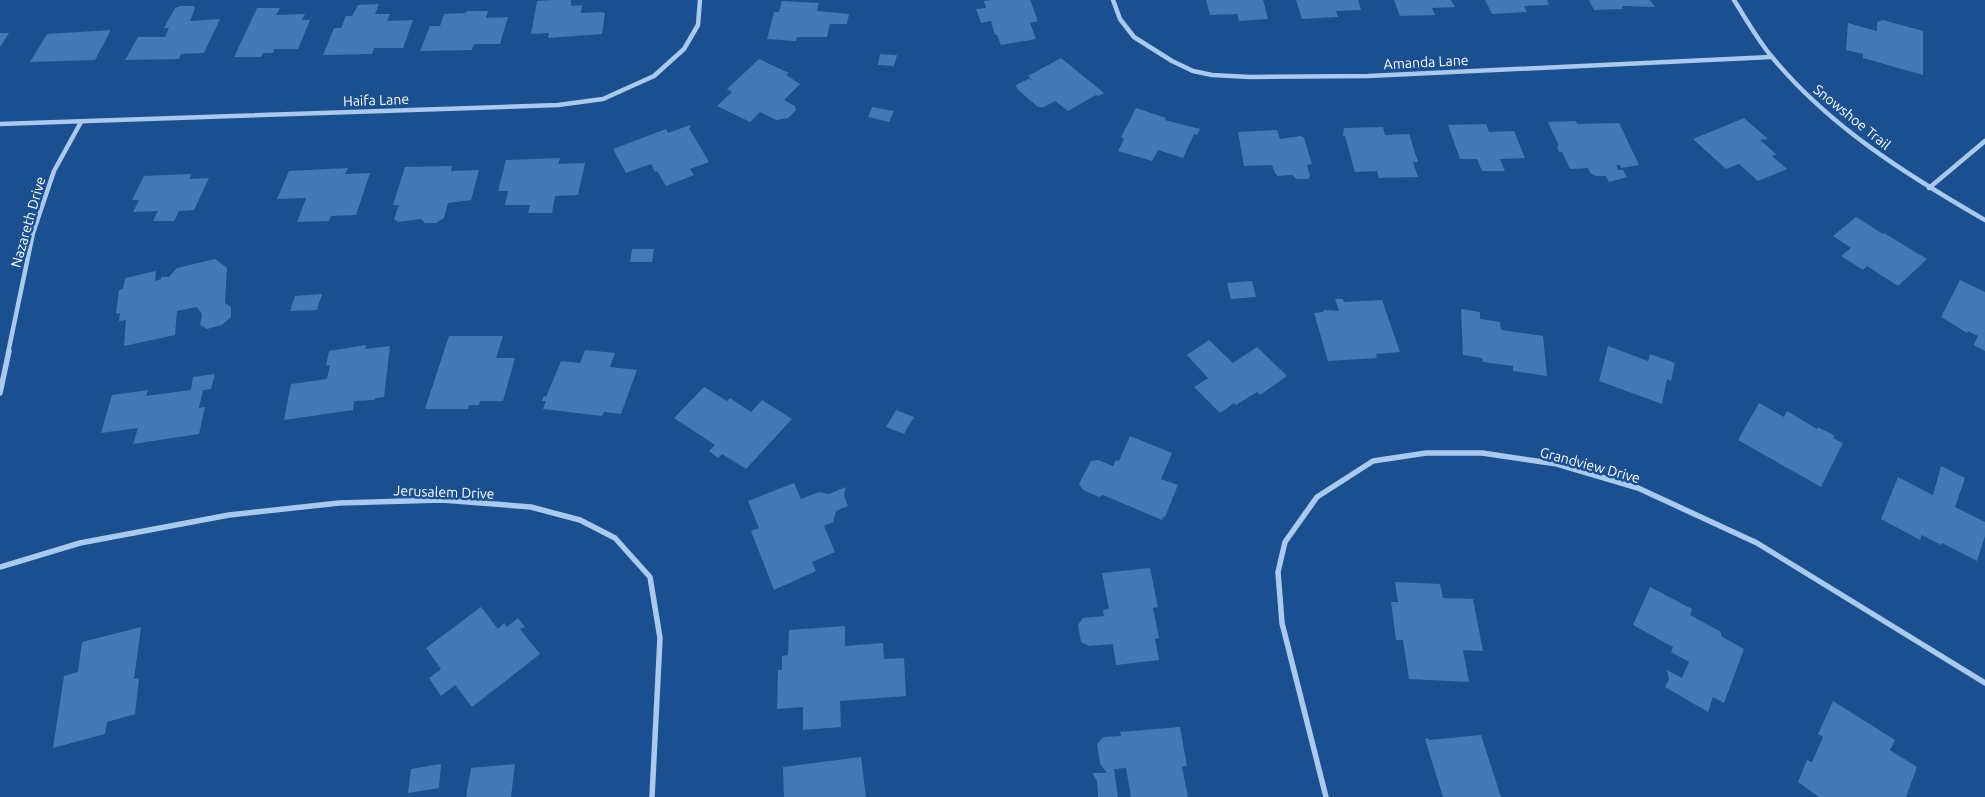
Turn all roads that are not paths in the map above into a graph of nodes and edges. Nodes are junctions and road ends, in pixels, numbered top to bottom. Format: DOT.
graph roads {
  1 [pos="700,0"];
  2 [pos="1113,0"];
  3 [pos="1734,0"];
  4 [pos="1771,57"];
  5 [pos="81,122"];
  6 [pos="0,124"];
  7 [pos="1985,141"];
  8 [pos="1929,188"];
  9 [pos="1985,220"];
  10 [pos="0,393"];
  11 [pos="0,567"];
  12 [pos="1985,683"];
  13 [pos="652,797"];
  14 [pos="1326,797"];
  1 -- 5 [label="street, Haifa Lane"];
  2 -- 4 [label="street, Amanda Lane"];
  3 -- 4 [label="street, Snowshoe Trail"];
  4 -- 8 [label="street, Snowshoe Trail"];
  5 -- 6 [label="street, Haifa Lane"];
  5 -- 10 [label="street, Nazareth Drive"];
  7 -- 8 [label="street"];
  8 -- 9 [label="street, Snowshoe Trail"];
  11 -- 13 [label="street, Jerusalem Drive"];
  12 -- 14 [label="street, Grandview Drive"];
}
